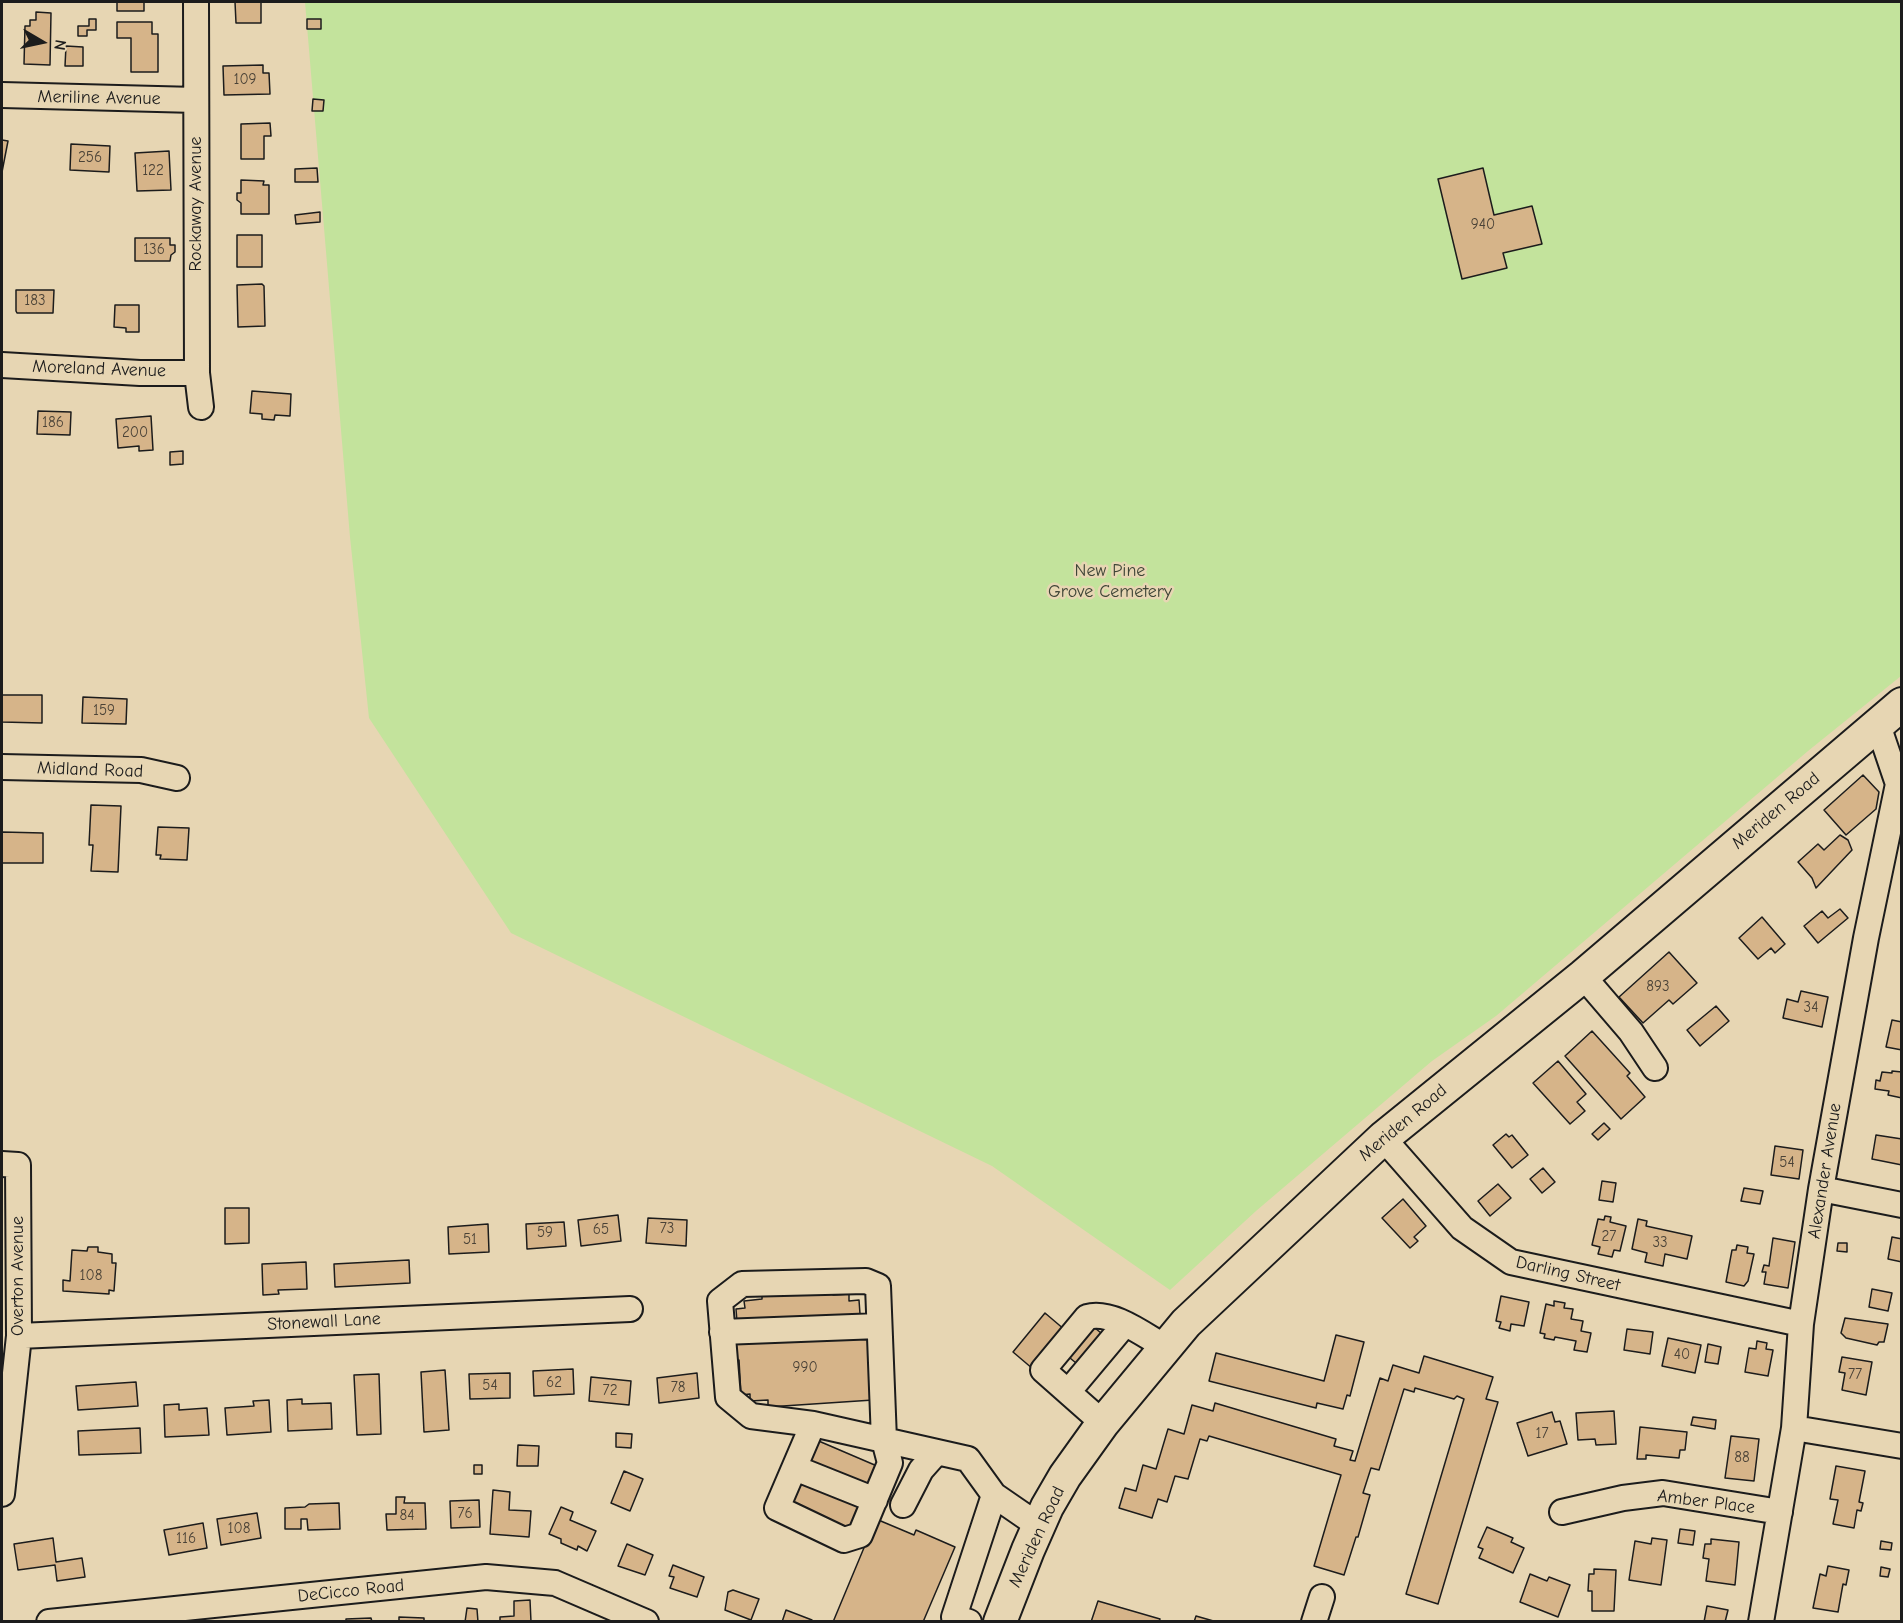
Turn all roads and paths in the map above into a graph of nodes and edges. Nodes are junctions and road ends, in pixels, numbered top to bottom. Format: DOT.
graph roads {
  1 [pos="196,2"];
  2 [pos="2,95"];
  3 [pos="196,100"];
  4 [pos="2,365"];
  5 [pos="197,372"];
  6 [pos="201,407"];
  7 [pos="1902,704"];
  8 [pos="1878,724"];
  9 [pos="2,767"];
  10 [pos="177,778"];
  11 [pos="1583,976"];
  12 [pos="1655,1068"];
  13 [pos="1383,1138"];
  14 [pos="10,1165"];
  15 [pos="1821,1189"];
  16 [pos="1902,1205"];
  17 [pos="630,1309"];
  18 [pos="1125,1324"];
  19 [pos="1801,1324"];
  20 [pos="879,1326"];
  21 [pos="722,1332"];
  22 [pos="19,1336"];
  23 [pos="1165,1347"];
  24 [pos="1068,1392"];
  25 [pos="1103,1423"];
  26 [pos="813,1425"];
  27 [pos="1794,1428"];
  28 [pos="884,1440"];
  29 [pos="1902,1446"];
  30 [pos="937,1452"];
  31 [pos="795,1468"];
  32 [pos="2,1494"];
  33 [pos="994,1494"];
  34 [pos="874,1500"];
  35 [pos="903,1505"];
  36 [pos="1562,1512"];
  37 [pos="1780,1512"];
  38 [pos="1039,1526"];
  39 [pos="1322,1597"];
  40 [pos="959,1620"];
  41 [pos="49,1622"];
  42 [pos="646,1622"];
  43 [pos="1000,1622"];
  44 [pos="1314,1622"];
  45 [pos="1761,1622"];
  1 -- 3 [label="street, Rockaway Avenue"];
  2 -- 3 [label="street, Meriline Avenue"];
  3 -- 5 [label="street, Rockaway Avenue"];
  4 -- 5 [label="street, Moreland Avenue"];
  5 -- 6 [label="street, Rockaway Avenue"];
  7 -- 8 [label="main road, Meriden Road"];
  8 -- 11 [label="main road, Meriden Road"];
  8 -- 15 [label="street, Alexander Avenue"];
  9 -- 10 [label="street, Midland Road"];
  11 -- 12 [label="street"];
  11 -- 13 [label="main road, Meriden Road"];
  13 -- 19 [label="street, Darling Street"];
  13 -- 23 [label="main road, Meriden Road"];
  14 -- 22 [label="street, Overton Avenue"];
  15 -- 16 [label="street"];
  15 -- 19 [label="street, Alexander Avenue"];
  17 -- 22 [label="street, Stonewall Lane"];
  18 -- 23 [label="street"];
  18 -- 24 [label="street"];
  18 -- 24 [label="street"];
  19 -- 27 [label="street, Alexander Avenue"];
  20 -- 21 [label="street"];
  20 -- 21 [label="street"];
  20 -- 28 [label="street"];
  21 -- 26 [label="street"];
  22 -- 32 [label="street, Overton Avenue"];
  23 -- 25 [label="main road, Meriden Road"];
  24 -- 25 [label="street"];
  25 -- 38 [label="main road, Meriden Road"];
  26 -- 28 [label="street"];
  26 -- 31 [label="street"];
  27 -- 29 [label="street"];
  27 -- 37 [label="street, Alexander Avenue"];
  28 -- 30 [label="street"];
  28 -- 34 [label="street"];
  30 -- 33 [label="street"];
  30 -- 35 [label="street"];
  31 -- 34 [label="street"];
  31 -- 34 [label="street"];
  33 -- 38 [label="street"];
  33 -- 40 [label="street"];
  36 -- 37 [label="street, Amber Place"];
  37 -- 45 [label="street, Alexander Avenue"];
  38 -- 43 [label="main road, Meriden Road"];
  39 -- 44 [label="street"];
  41 -- 42 [label="street, DeCicco Road"];
}
